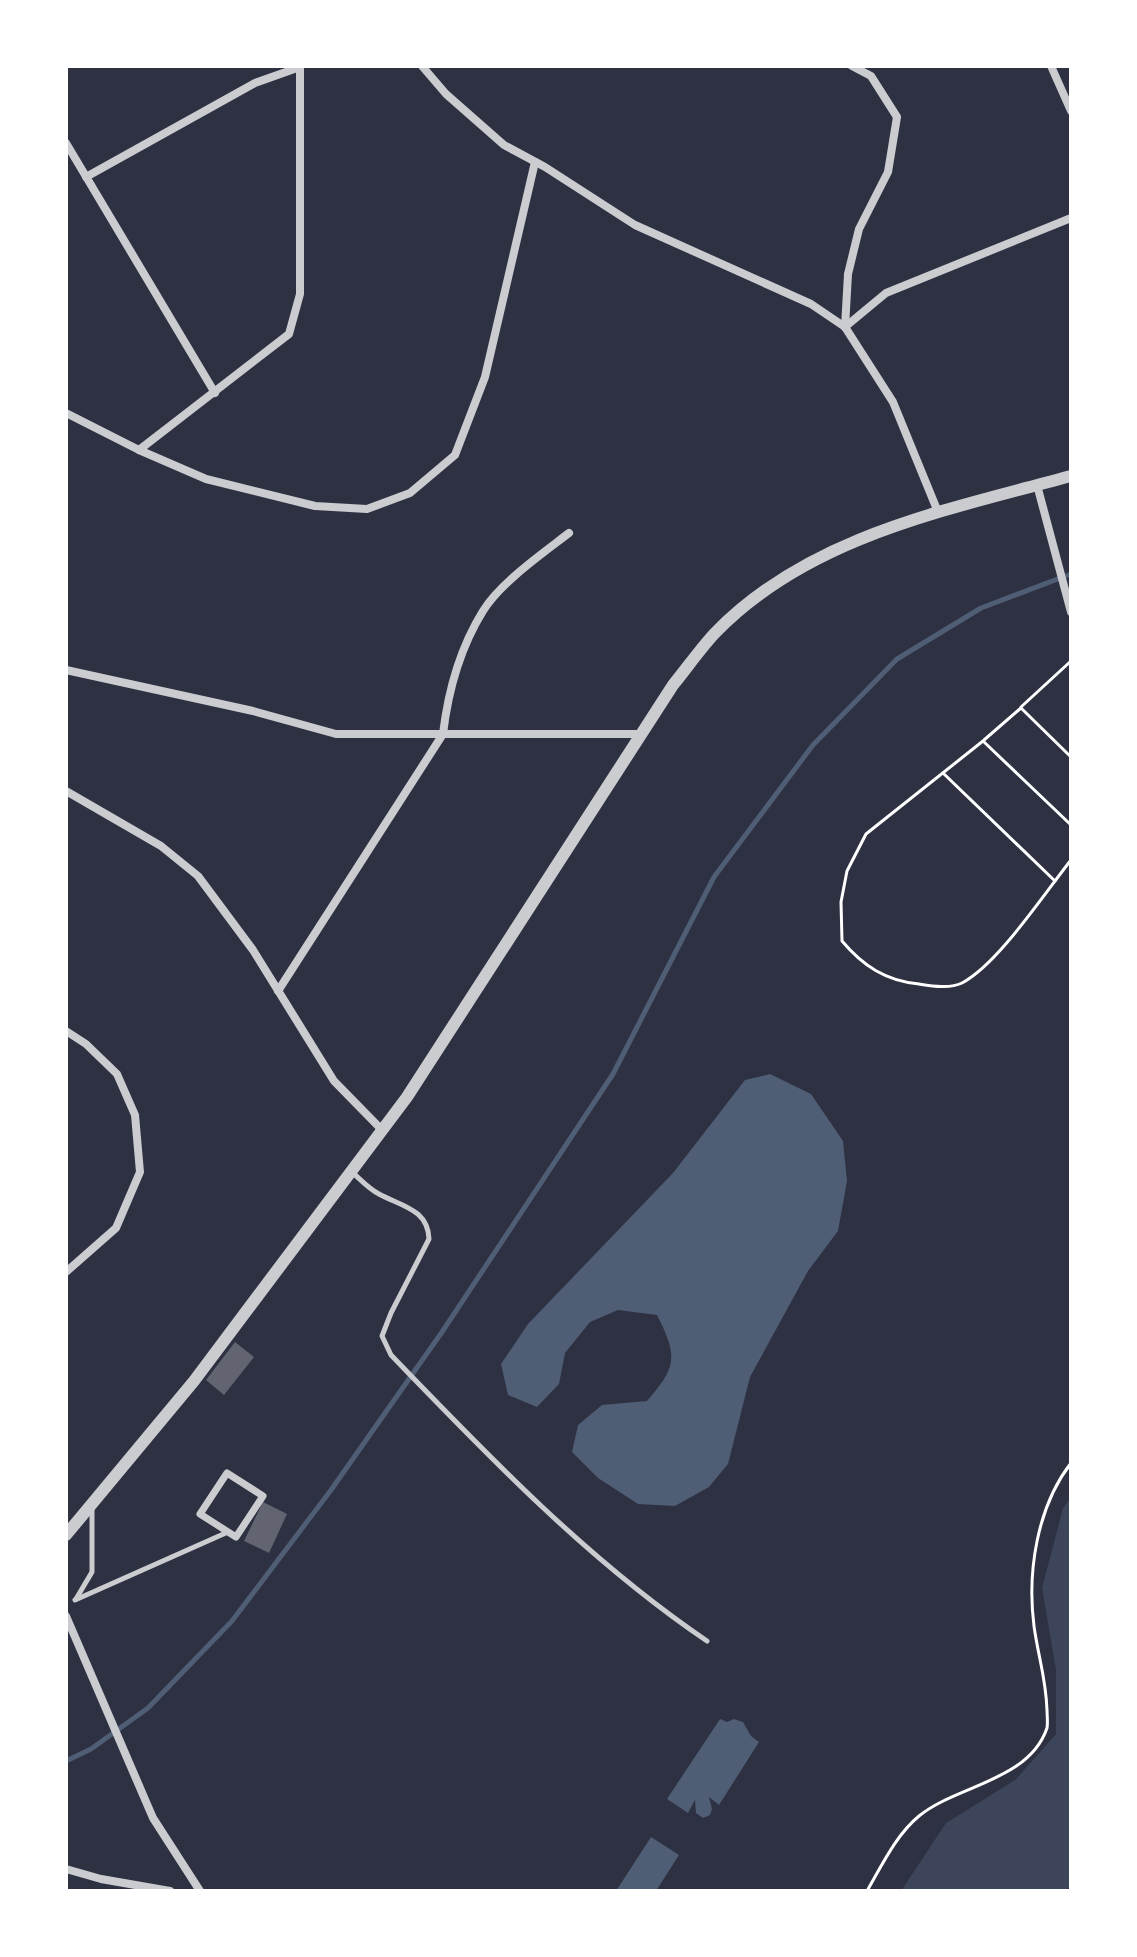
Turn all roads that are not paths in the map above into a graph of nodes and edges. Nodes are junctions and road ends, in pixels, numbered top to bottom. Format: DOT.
graph roads {
  1 [pos="300,66"];
  2 [pos="422,66"];
  3 [pos="852,66"];
  4 [pos="1051,66"];
  5 [pos="1071,111"];
  6 [pos="66,143"];
  7 [pos="535,162"];
  8 [pos="86,177"];
  9 [pos="1071,218"];
  10 [pos="845,327"];
  11 [pos="215,393"];
  12 [pos="66,413"];
  13 [pos="139,450"];
  14 [pos="1071,476"];
  15 [pos="1037,485"];
  16 [pos="938,512"];
  17 [pos="569,533"];
  18 [pos="1071,612"];
  19 [pos="66,670"];
  20 [pos="443,734"];
  21 [pos="640,734"];
  22 [pos="66,791"];
  23 [pos="278,991"];
  24 [pos="66,1031"];
  25 [pos="382,1130"];
  26 [pos="351,1171"];
  27 [pos="66,1272"];
  28 [pos="92,1503"];
  29 [pos="228,1532"];
  30 [pos="66,1535"];
  31 [pos="66,1616"];
  32 [pos="707,1641"];
  33 [pos="66,1869"];
  34 [pos="170,1891"];
  35 [pos="200,1891"];
  1 -- 8 [label="street"];
  1 -- 11 [label="street"];
  2 -- 7 [label="street"];
  3 -- 10 [label="street"];
  4 -- 5 [label="street"];
  6 -- 8 [label="street"];
  7 -- 10 [label="street"];
  7 -- 13 [label="street"];
  8 -- 11 [label="street"];
  9 -- 10 [label="street"];
  10 -- 16 [label="street"];
  11 -- 13 [label="street"];
  12 -- 13 [label="street"];
  14 -- 15 [label="street"];
  15 -- 16 [label="street"];
  15 -- 18 [label="street"];
  16 -- 21 [label="street"];
  17 -- 20 [label="street"];
  19 -- 20 [label="street"];
  20 -- 21 [label="street"];
  20 -- 23 [label="street"];
  21 -- 25 [label="street"];
  22 -- 23 [label="street"];
  23 -- 25 [label="street"];
  24 -- 27 [label="street"];
  25 -- 26 [label="street"];
  26 -- 28 [label="street"];
  26 -- 32 [label="lane"];
  28 -- 29 [label="lane"];
  28 -- 30 [label="street"];
  29 -- 29 [label="street"];
  31 -- 35 [label="street"];
  33 -- 34 [label="street"];
}
